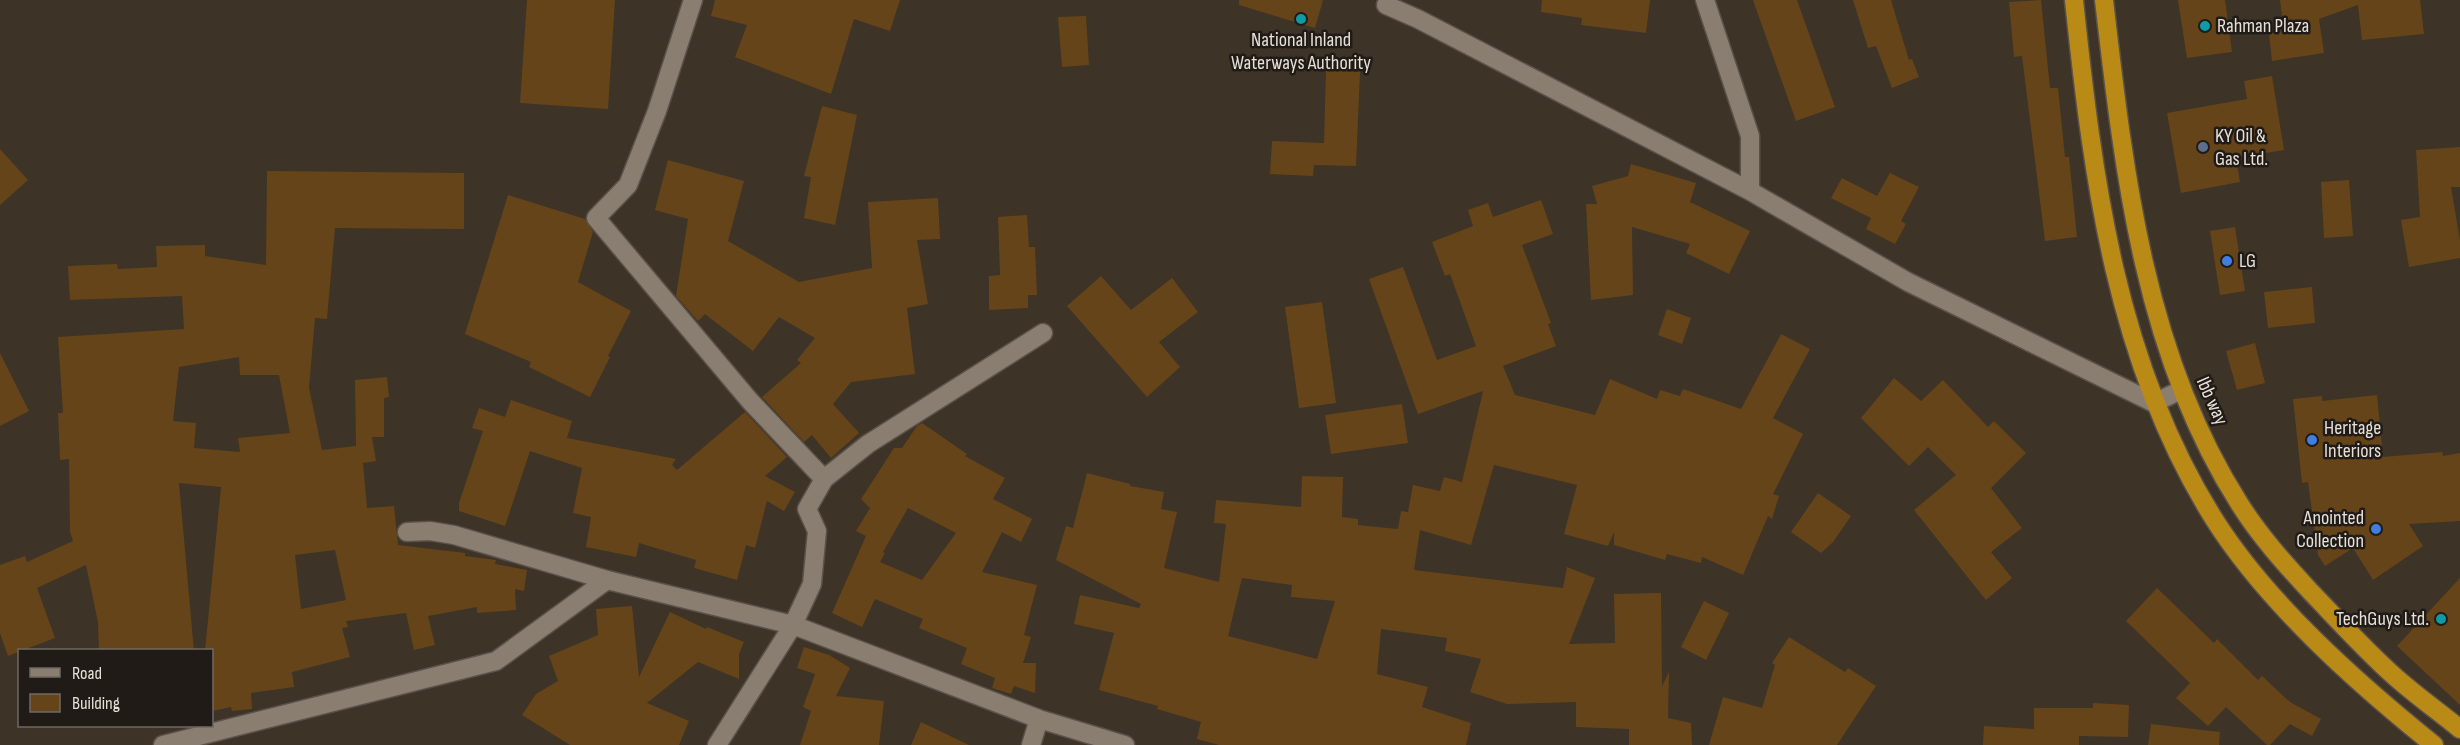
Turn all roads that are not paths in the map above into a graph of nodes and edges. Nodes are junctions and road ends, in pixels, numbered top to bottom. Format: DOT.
graph roads {
  1 [pos="693,0"];
  2 [pos="1705,0"];
  3 [pos="2074,0"];
  4 [pos="2104,0"];
  5 [pos="1386,5"];
  6 [pos="1750,191"];
  7 [pos="1043,333"];
  8 [pos="2181,390"];
  9 [pos="2154,403"];
  10 [pos="824,479"];
  11 [pos="407,532"];
  12 [pos="607,580"];
  13 [pos="793,625"];
  14 [pos="1039,719"];
  15 [pos="2460,729"];
  16 [pos="163,745"];
  17 [pos="717,745"];
  18 [pos="1031,745"];
  19 [pos="1125,745"];
  20 [pos="2434,745"];
  1 -- 10 [label="street"];
  2 -- 6 [label="street"];
  3 -- 9 [label="highway"];
  4 -- 8 [label="highway, Ibb way"];
  5 -- 6 [label="street"];
  6 -- 9 [label="street"];
  7 -- 10 [label="street"];
  8 -- 9 [label="street"];
  8 -- 15 [label="highway, Ibb way"];
  9 -- 20 [label="highway"];
  10 -- 13 [label="street"];
  11 -- 12 [label="street"];
  12 -- 13 [label="street"];
  12 -- 16 [label="street"];
  13 -- 14 [label="street"];
  13 -- 17 [label="street"];
  14 -- 18 [label="street"];
  14 -- 19 [label="street"];
}
